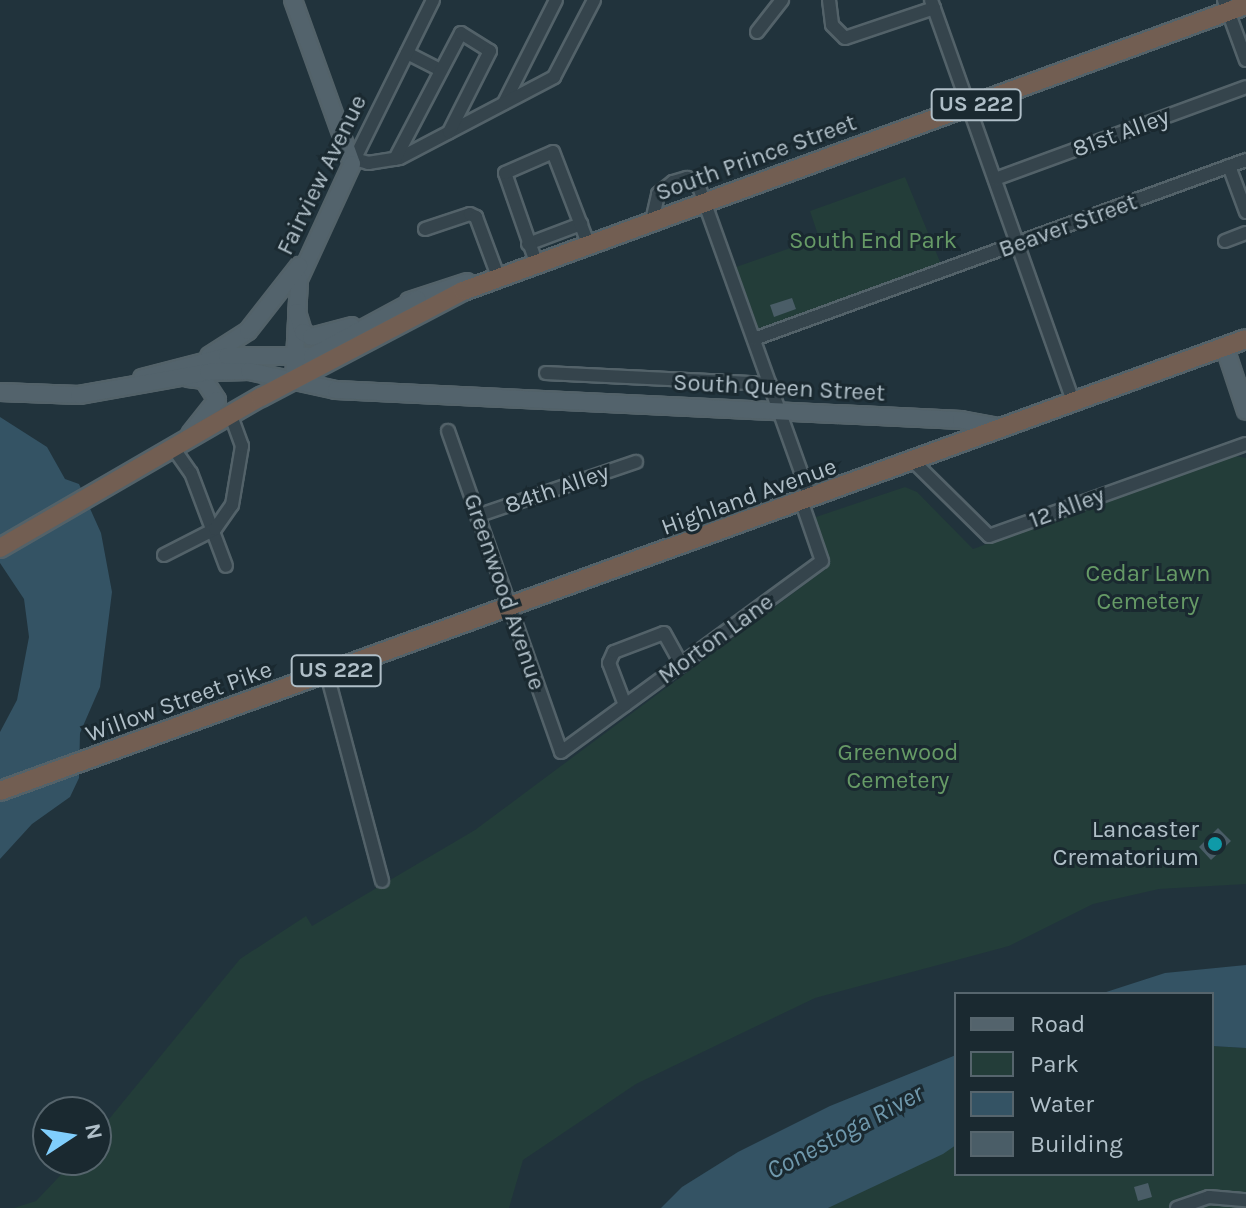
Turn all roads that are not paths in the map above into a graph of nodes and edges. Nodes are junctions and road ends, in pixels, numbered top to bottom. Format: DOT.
graph roads {
  1 [pos="293,0"];
  2 [pos="433,0"];
  3 [pos="556,0"];
  4 [pos="594,0"];
  5 [pos="782,0"];
  6 [pos="829,0"];
  7 [pos="932,4"];
  8 [pos="1233,5"];
  9 [pos="757,32"];
  10 [pos="407,53"];
  11 [pos="1246,60"];
  12 [pos="441,70"];
  13 [pos="1246,87"];
  14 [pos="504,103"];
  15 [pos="968,107"];
  16 [pos="449,132"];
  17 [pos="395,159"];
  18 [pos="1246,160"];
  19 [pos="353,161"];
  20 [pos="1229,166"];
  21 [pos="995,179"];
  22 [pos="705,202"];
  23 [pos="1246,212"];
  24 [pos="652,221"];
  25 [pos="581,224"];
  26 [pos="425,229"];
  27 [pos="1246,233"];
  28 [pos="1225,241"];
  29 [pos="588,243"];
  30 [pos="528,244"];
  31 [pos="1019,245"];
  32 [pos="311,248"];
  33 [pos="536,262"];
  34 [pos="498,276"];
  35 [pos="418,299"];
  36 [pos="295,307"];
  37 [pos="754,339"];
  38 [pos="1246,339"];
  39 [pos="1225,348"];
  40 [pos="203,359"];
  41 [pos="293,359"];
  42 [pos="546,373"];
  43 [pos="183,378"];
  44 [pos="650,378"];
  45 [pos="294,381"];
  46 [pos="770,384"];
  47 [pos="110,390"];
  48 [pos="0,392"];
  49 [pos="1073,402"];
  50 [pos="646,406"];
  51 [pos="1246,411"];
  52 [pos="780,412"];
  53 [pos="231,415"];
  54 [pos="1004,428"];
  55 [pos="448,431"];
  56 [pos="1246,444"];
  57 [pos="174,449"];
  58 [pos="636,462"];
  59 [pos="914,462"];
  60 [pos="806,501"];
  61 [pos="477,516"];
  62 [pos="215,529"];
  63 [pos="0,548"];
  64 [pos="164,555"];
  65 [pos="226,566"];
  66 [pos="509,608"];
  67 [pos="682,665"];
  68 [pos="327,674"];
  69 [pos="625,705"];
  70 [pos="561,752"];
  71 [pos="0,791"];
  72 [pos="382,881"];
  73 [pos="1246,1200"];
  74 [pos="1177,1208"];
  1 -- 19 [label="main road"];
  2 -- 10 [label="street, Fairview Avenue"];
  3 -- 14 [label="street"];
  4 -- 14 [label="street"];
  5 -- 9 [label="street"];
  6 -- 7 [label="street"];
  7 -- 15 [label="street"];
  8 -- 11 [label="street"];
  8 -- 15 [label="highway, South Prince Street / US 222"];
  10 -- 12 [label="street"];
  10 -- 19 [label="street, Fairview Avenue"];
  12 -- 16 [label="street"];
  12 -- 17 [label="street"];
  13 -- 21 [label="street, 81st Alley"];
  14 -- 16 [label="street"];
  15 -- 21 [label="street"];
  15 -- 22 [label="highway, South Prince Street / US 222"];
  16 -- 17 [label="street"];
  17 -- 19 [label="street"];
  18 -- 20 [label="street, Beaver Street"];
  19 -- 32 [label="main road, Fairview Avenue"];
  20 -- 23 [label="street"];
  20 -- 31 [label="street, Beaver Street"];
  21 -- 31 [label="street"];
  22 -- 24 [label="highway, South Prince Street / US 222"];
  22 -- 24 [label="street"];
  22 -- 37 [label="street"];
  24 -- 29 [label="highway, South Prince Street / US 222"];
  25 -- 29 [label="street"];
  25 -- 30 [label="street"];
  25 -- 30 [label="street"];
  26 -- 34 [label="street"];
  27 -- 28 [label="street"];
  29 -- 33 [label="highway, South Prince Street / US 222"];
  30 -- 33 [label="street"];
  31 -- 37 [label="street, Beaver Street"];
  31 -- 49 [label="street"];
  32 -- 36 [label="main road, Fairview Avenue"];
  32 -- 40 [label="main road"];
  33 -- 34 [label="highway, South Prince Street / US 222"];
  34 -- 35 [label="main road"];
  34 -- 45 [label="highway, South Prince Street / US 222"];
  35 -- 36 [label="main road"];
  35 -- 41 [label="main road"];
  36 -- 41 [label="main road, Fairview Avenue"];
  37 -- 46 [label="street"];
  38 -- 39 [label="highway, US 222"];
  39 -- 49 [label="highway, US 222"];
  39 -- 51 [label="main road"];
  40 -- 41 [label="main road"];
  40 -- 47 [label="main road"];
  41 -- 45 [label="main road, Fairview Avenue"];
  42 -- 44 [label="street"];
  43 -- 45 [label="main road, South Queen Street"];
  43 -- 47 [label="main road, South Queen Street"];
  43 -- 57 [label="main road"];
  44 -- 46 [label="street"];
  44 -- 50 [label="street"];
  45 -- 50 [label="main road, South Queen Street"];
  45 -- 53 [label="highway, US 222"];
  46 -- 52 [label="street"];
  47 -- 48 [label="main road"];
  49 -- 54 [label="highway, US 222"];
  50 -- 52 [label="main road, South Queen Street"];
  52 -- 54 [label="main road, South Queen Street"];
  52 -- 60 [label="street"];
  53 -- 57 [label="highway, US 222"];
  53 -- 62 [label="street"];
  54 -- 59 [label="highway, Highland Avenue / US 222"];
  55 -- 61 [label="street, Greenwood Avenue"];
  56 -- 59 [label="street, 12 Alley"];
  57 -- 62 [label="street"];
  57 -- 63 [label="highway, US 222"];
  58 -- 61 [label="street, 84th Alley"];
  59 -- 60 [label="highway, Highland Avenue / US 222"];
  60 -- 66 [label="highway, Highland Avenue / US 222"];
  60 -- 67 [label="street, Morton Lane"];
  61 -- 66 [label="street, Greenwood Avenue"];
  62 -- 64 [label="street"];
  62 -- 65 [label="street"];
  66 -- 68 [label="highway, Willow Street Pike / US 222"];
  66 -- 70 [label="street, Greenwood Avenue"];
  67 -- 69 [label="street, Morton Lane"];
  67 -- 69 [label="street"];
  68 -- 71 [label="highway, Willow Street Pike / US 222"];
  68 -- 72 [label="street"];
  69 -- 70 [label="street, Morton Lane"];
  73 -- 74 [label="street"];
}
